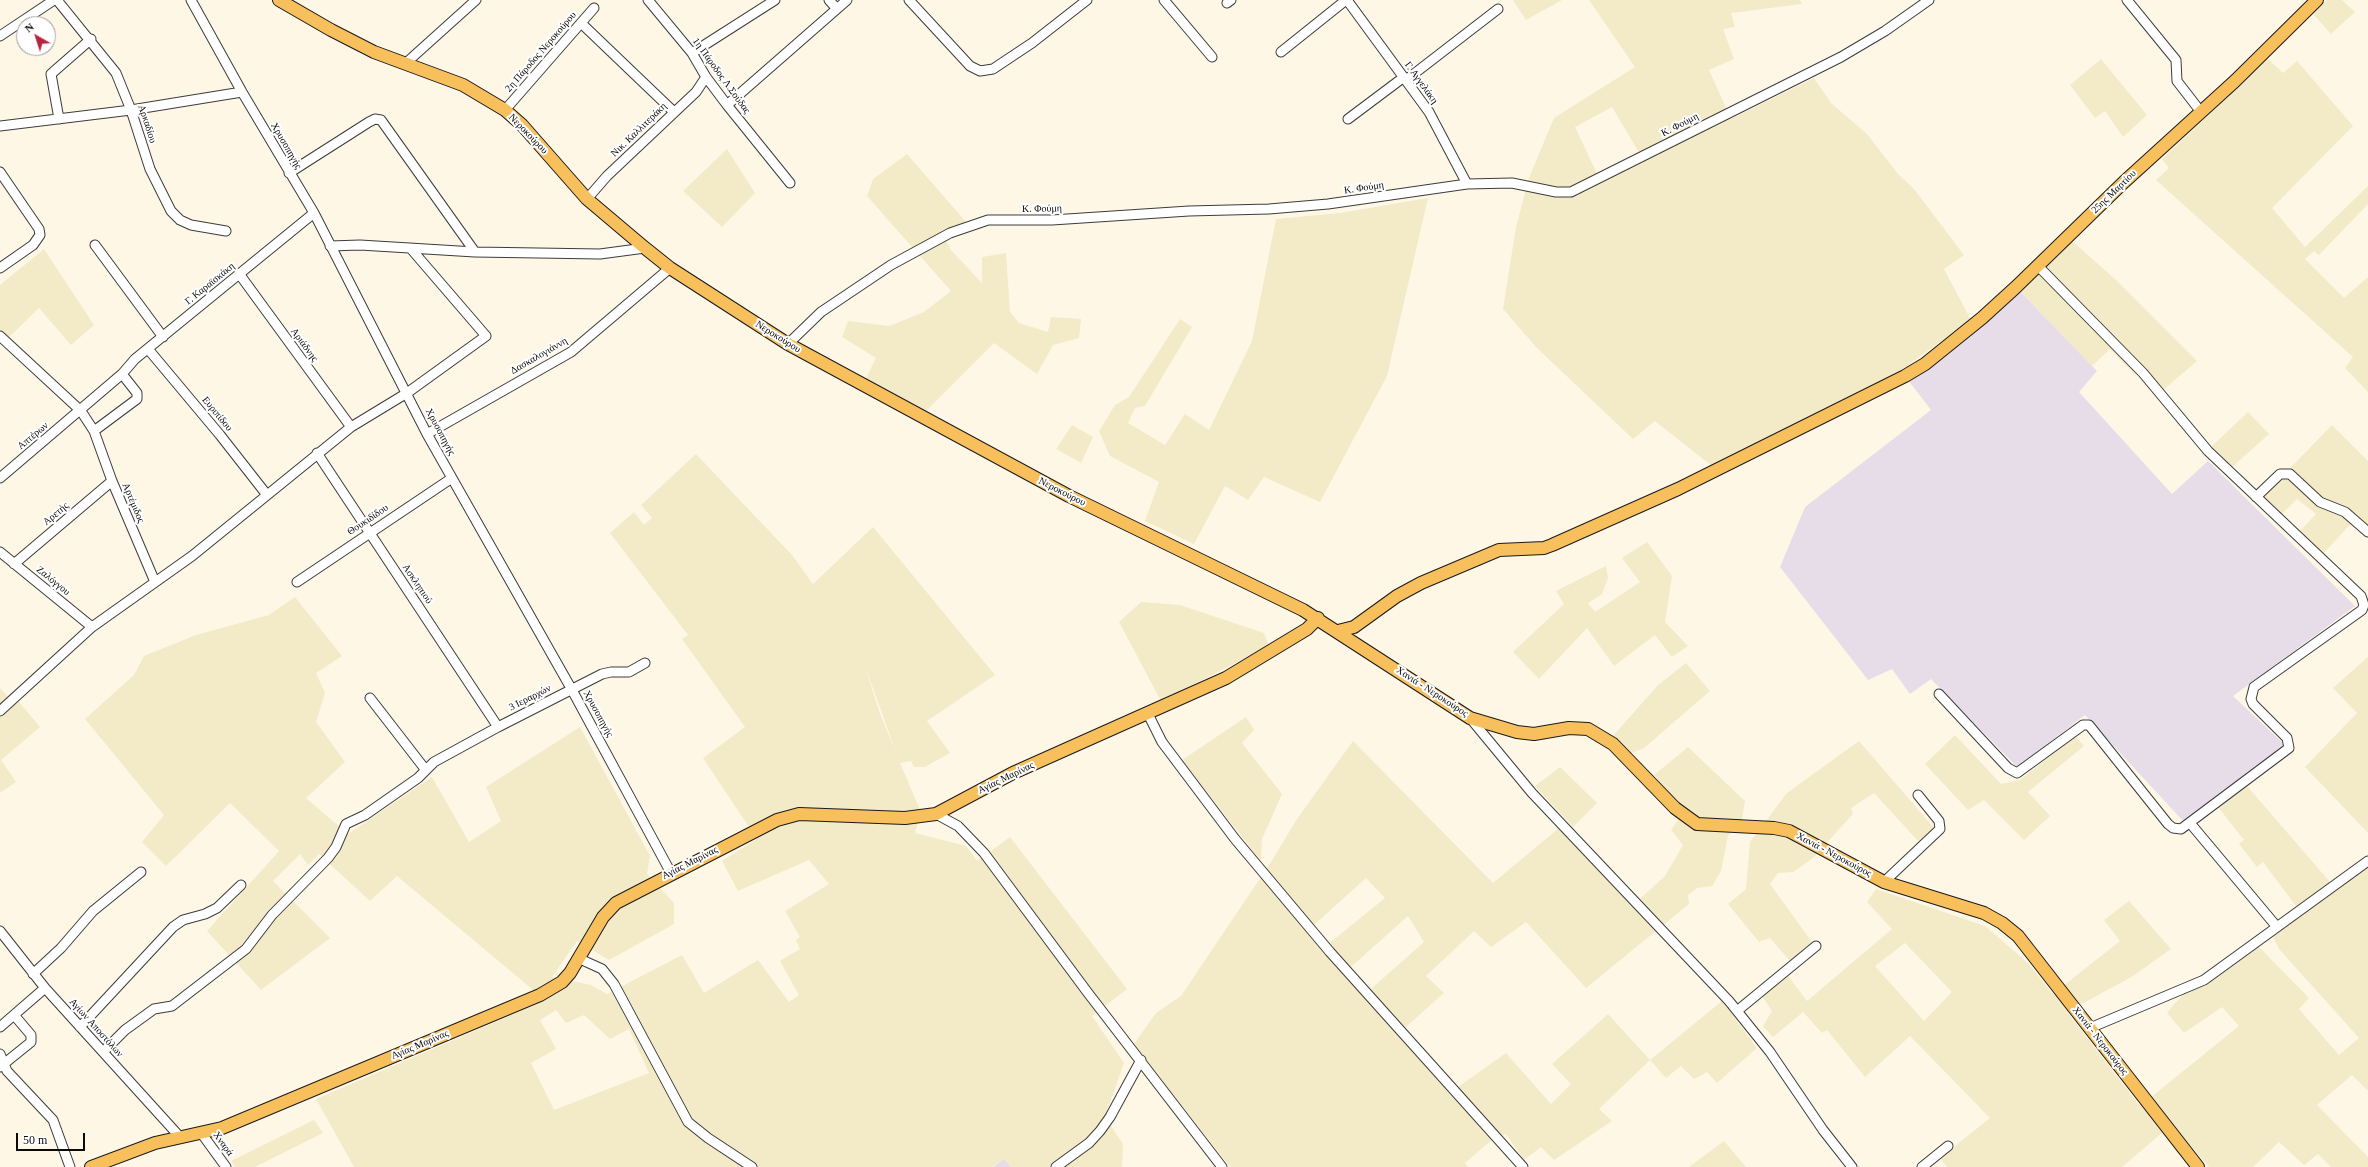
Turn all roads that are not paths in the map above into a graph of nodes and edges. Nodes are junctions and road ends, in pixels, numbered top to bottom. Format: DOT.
graph roads {
  1 [pos="54,0"];
  2 [pos="57,0"];
  3 [pos="191,0"];
  4 [pos="279,0"];
  5 [pos="476,0"];
  6 [pos="648,0"];
  7 [pos="775,0"];
  8 [pos="829,0"];
  9 [pos="847,0"];
  10 [pos="910,0"];
  11 [pos="1087,0"];
  12 [pos="1164,0"];
  13 [pos="1346,0"];
  14 [pos="1929,0"];
  15 [pos="2127,0"];
  16 [pos="2317,0"];
  17 [pos="594,8"];
  18 [pos="837,9"];
  19 [pos="1498,9"];
  20 [pos="582,23"];
  21 [pos="0,36"];
  22 [pos="91,40"];
  23 [pos="1281,52"];
  24 [pos="692,53"];
  25 [pos="1212,57"];
  26 [pos="406,64"];
  27 [pos="706,78"];
  28 [pos="1405,79"];
  29 [pos="242,92"];
  30 [pos="727,105"];
  31 [pos="131,110"];
  32 [pos="505,110"];
  33 [pos="674,112"];
  34 [pos="2201,112"];
  35 [pos="59,119"];
  36 [pos="1348,119"];
  37 [pos="0,126"];
  38 [pos="0,172"];
  39 [pos="289,173"];
  40 [pos="790,183"];
  41 [pos="1467,184"];
  42 [pos="587,199"];
  43 [pos="314,213"];
  44 [pos="226,231"];
  45 [pos="96,245"];
  46 [pos="330,246"];
  47 [pos="645,248"];
  48 [pos="412,250"];
  49 [pos="475,252"];
  50 [pos="2038,266"];
  51 [pos="0,268"];
  52 [pos="670,268"];
  53 [pos="240,275"];
  54 [pos="0,336"];
  55 [pos="163,337"];
  56 [pos="788,344"];
  57 [pos="148,349"];
  58 [pos="122,374"];
  59 [pos="407,393"];
  60 [pos="81,411"];
  61 [pos="351,428"];
  62 [pos="94,431"];
  63 [pos="427,434"];
  64 [pos="318,453"];
  65 [pos="0,478"];
  66 [pos="452,478"];
  67 [pos="112,481"];
  68 [pos="267,495"];
  69 [pos="2256,496"];
  70 [pos="2368,532"];
  71 [pos="369,533"];
  72 [pos="0,552"];
  73 [pos="14,564"];
  74 [pos="155,582"];
  75 [pos="298,582"];
  76 [pos="1318,618"];
  77 [pos="92,627"];
  78 [pos="1338,631"];
  79 [pos="645,663"];
  80 [pos="572,690"];
  81 [pos="1939,694"];
  82 [pos="370,698"];
  83 [pos="0,711"];
  84 [pos="1147,712"];
  85 [pos="1470,718"];
  86 [pos="498,727"];
  87 [pos="427,768"];
  88 [pos="1918,794"];
  89 [pos="936,814"];
  90 [pos="2190,823"];
  91 [pos="2368,861"];
  92 [pos="141,872"];
  93 [pos="671,873"];
  94 [pos="1884,882"];
  95 [pos="241,886"];
  96 [pos="2277,927"];
  97 [pos="0,931"];
  98 [pos="1816,946"];
  99 [pos="580,959"];
  100 [pos="33,974"];
  101 [pos="44,988"];
  102 [pos="1737,1011"];
  103 [pos="14,1015"];
  104 [pos="0,1027"];
  105 [pos="80,1027"];
  106 [pos="2090,1028"];
  107 [pos="103,1052"];
  108 [pos="0,1054"];
  109 [pos="1141,1060"];
  110 [pos="2,1066"];
  111 [pos="202,1134"];
  112 [pos="180,1137"];
  113 [pos="1948,1146"];
  114 [pos="70,1167"];
  115 [pos="91,1167"];
  116 [pos="226,1167"];
  117 [pos="752,1167"];
  118 [pos="1056,1167"];
  119 [pos="1222,1167"];
  120 [pos="1523,1167"];
  121 [pos="1852,1167"];
  122 [pos="1922,1167"];
  123 [pos="2198,1167"];
  1 -- 21 [label="street"];
  2 -- 22 [label="street, Αρκαδίου"];
  3 -- 29 [label="street, Χρυσοπηγής"];
  4 -- 26 [label="main road, Νεροκούρου"];
  5 -- 26 [label="street"];
  6 -- 24 [label="street, 1η Πάροδος Λ.Σούδας"];
  7 -- 24 [label="street"];
  8 -- 18 [label="street"];
  9 -- 18 [label="street"];
  10 -- 11 [label="street"];
  12 -- 25 [label="street"];
  13 -- 23 [label="street"];
  13 -- 28 [label="street, Γ. Αγγελάκη"];
  14 -- 41 [label="street, Κ. Φούμη"];
  15 -- 34 [label="street"];
  16 -- 34 [label="main road, 25ης Μαρτίου"];
  17 -- 20 [label="street, 2η Πάροδος Νεροκούρου"];
  18 -- 30 [label="street"];
  19 -- 28 [label="street"];
  20 -- 32 [label="street, 2η Πάροδος Νεροκούρου"];
  20 -- 33 [label="street"];
  22 -- 31 [label="street, Αρκαδίου"];
  22 -- 35 [label="street"];
  24 -- 27 [label="street, 1η Πάροδος Λ.Σούδας"];
  26 -- 32 [label="main road, Νεροκούρου"];
  27 -- 30 [label="street, 1η Πάροδος Λ.Σούδας"];
  27 -- 33 [label="street, Νικ. Καλλιτεράκη"];
  28 -- 36 [label="street"];
  28 -- 41 [label="street, Γ. Αγγελάκη"];
  29 -- 31 [label="street"];
  29 -- 39 [label="street, Χρυσοπηγής"];
  30 -- 40 [label="street, 1η Πάροδος Λ.Σούδας"];
  31 -- 35 [label="street"];
  31 -- 44 [label="street, Αρκαδίου"];
  32 -- 42 [label="main road, Νεροκούρου"];
  33 -- 42 [label="street, Νικ. Καλλιτεράκη"];
  34 -- 50 [label="main road, 25ης Μαρτίου"];
  35 -- 37 [label="street"];
  38 -- 51 [label="street"];
  39 -- 43 [label="street, Χρυσοπηγής"];
  39 -- 49 [label="street"];
  41 -- 56 [label="street, Κ. Φούμη"];
  42 -- 47 [label="main road, Νεροκούρου"];
  43 -- 46 [label="street, Χρυσοπηγής"];
  43 -- 53 [label="street, Γ. Καραϊσκάκη"];
  45 -- 55 [label="street"];
  46 -- 48 [label="street"];
  46 -- 59 [label="street, Χρυσοπηγής"];
  47 -- 49 [label="street"];
  47 -- 52 [label="main road, Νεροκούρου"];
  48 -- 49 [label="street"];
  48 -- 59 [label="street"];
  50 -- 69 [label="street"];
  50 -- 78 [label="main road, 25ης Μαρτίου"];
  52 -- 56 [label="main road, Νεροκούρου"];
  52 -- 63 [label="street, Δασκαλογιάννη"];
  53 -- 55 [label="street, Γ. Καραϊσκάκη"];
  53 -- 61 [label="street, Αριάδνης"];
  54 -- 60 [label="street"];
  55 -- 57 [label="street, Γ. Καραϊσκάκη"];
  56 -- 76 [label="main road, Νεροκούρου"];
  57 -- 58 [label="street, Γ. Καραϊσκάκη"];
  57 -- 68 [label="street, Ευριπίδου"];
  58 -- 60 [label="street, Γ. Καραϊσκάκη"];
  58 -- 62 [label="street"];
  59 -- 61 [label="street"];
  59 -- 63 [label="street, Χρυσοπηγής"];
  60 -- 62 [label="street"];
  60 -- 65 [label="street, Απτέρων"];
  61 -- 64 [label="street"];
  62 -- 67 [label="street, Αρτέμιδος"];
  63 -- 66 [label="street, Χρυσοπηγής"];
  64 -- 68 [label="street"];
  64 -- 71 [label="street, Ασκληπιού"];
  66 -- 71 [label="street, Θουκιδίδου"];
  66 -- 80 [label="street, Χρυσοπηγής"];
  67 -- 73 [label="street, Αρετής"];
  67 -- 74 [label="street, Αρτέμιδος"];
  68 -- 74 [label="street"];
  69 -- 70 [label="street"];
  69 -- 90 [label="street"];
  71 -- 75 [label="street, Θουκιδίδου"];
  71 -- 86 [label="street, Ασκληπιού"];
  72 -- 73 [label="street, Ζαλόγγου"];
  73 -- 77 [label="street, Ζαλόγγου"];
  74 -- 77 [label="street"];
  76 -- 78 [label="main road, Νεροκούρου"];
  76 -- 84 [label="main road, Αγίας Μαρίνας"];
  77 -- 83 [label="street"];
  78 -- 85 [label="main road, Χανιά - Νεροκούρος"];
  79 -- 80 [label="street, 3 Ιεραρχών"];
  80 -- 86 [label="street, 3 Ιεραρχών"];
  80 -- 93 [label="street, Χρυσοπηγής"];
  81 -- 90 [label="street"];
  82 -- 87 [label="street"];
  84 -- 89 [label="main road, Αγίας Μαρίνας"];
  84 -- 120 [label="street"];
  85 -- 94 [label="main road, Χανιά - Νεροκούρος"];
  85 -- 102 [label="street"];
  86 -- 87 [label="street, 3 Ιεραρχών"];
  87 -- 107 [label="street, 3 Ιεραρχών"];
  88 -- 94 [label="street"];
  89 -- 93 [label="main road, Αγίας Μαρίνας"];
  89 -- 109 [label="street"];
  90 -- 96 [label="street"];
  91 -- 96 [label="street"];
  92 -- 100 [label="street"];
  93 -- 99 [label="main road, Αγίας Μαρίνας"];
  94 -- 106 [label="main road, Χανιά - Νεροκούρος"];
  95 -- 105 [label="street"];
  96 -- 106 [label="street"];
  97 -- 100 [label="street, Αγίων Αποστόλων"];
  98 -- 102 [label="street"];
  99 -- 111 [label="main road, Αγίας Μαρίνας"];
  99 -- 117 [label="street"];
  100 -- 101 [label="street, Αγίων Αποστόλων"];
  101 -- 103 [label="street"];
  101 -- 105 [label="street, Αγίων Αποστόλων"];
  102 -- 121 [label="street"];
  103 -- 104 [label="street"];
  103 -- 110 [label="street"];
  105 -- 107 [label="street, Αγίων Αποστόλων"];
  106 -- 123 [label="main road, Χανιά - Νεροκούρος"];
  107 -- 112 [label="street, Αγίων Αποστόλων"];
  108 -- 110 [label="street"];
  109 -- 118 [label="street"];
  109 -- 119 [label="street"];
  110 -- 114 [label="street"];
  111 -- 112 [label="main road, Αγίας Μαρίνας"];
  111 -- 116 [label="street, Χναρά"];
  112 -- 115 [label="main road, Αγίας Μαρίνας"];
  113 -- 122 [label="street"];
}
